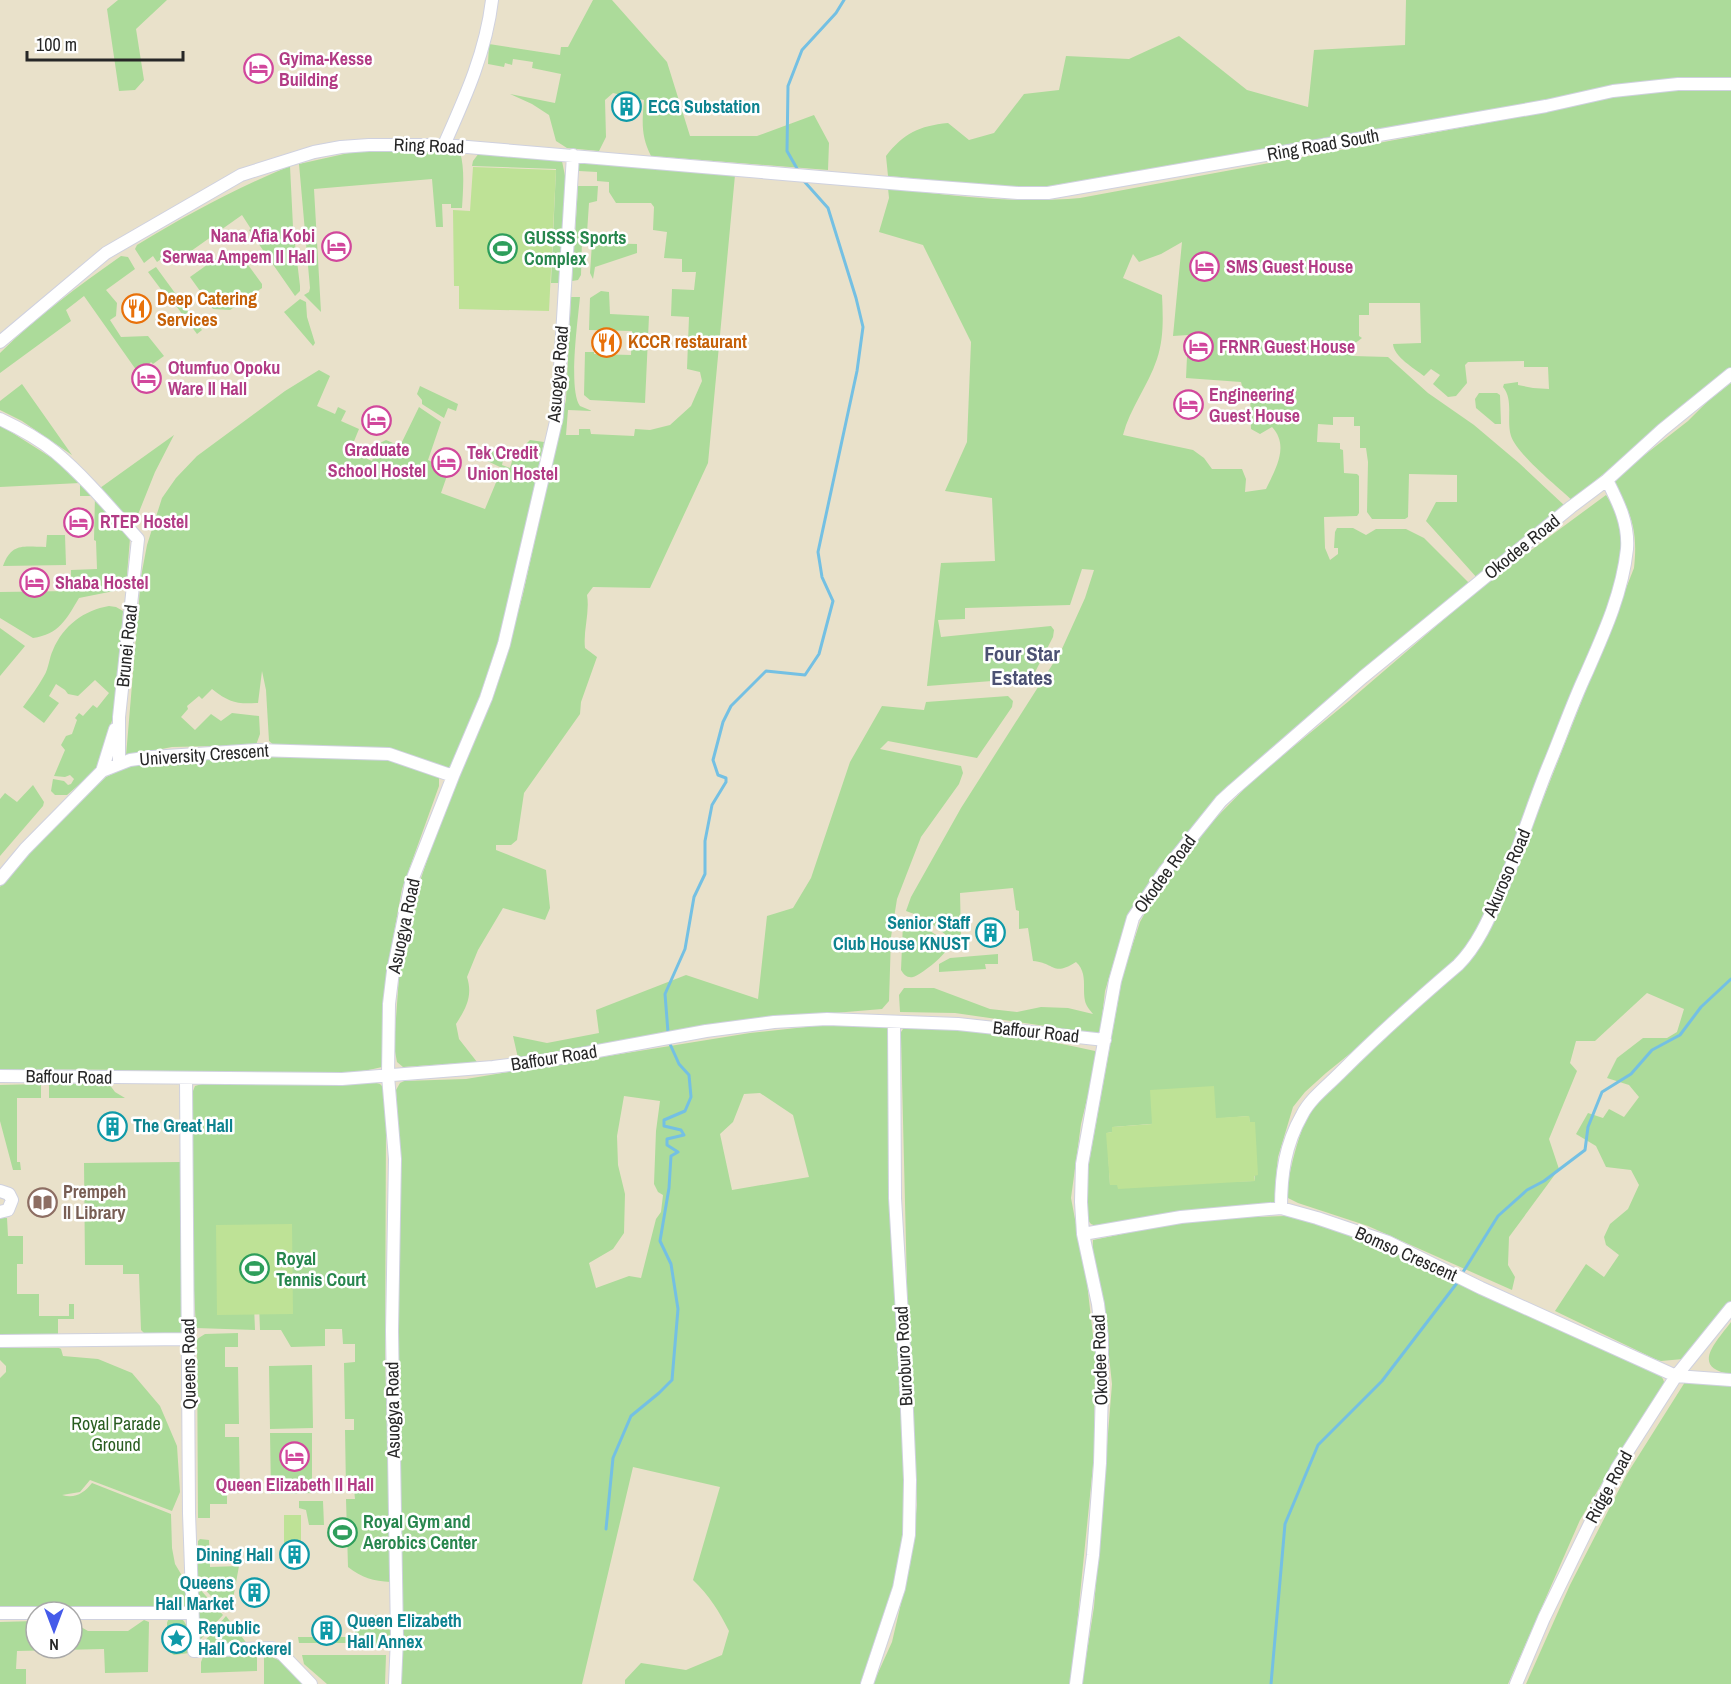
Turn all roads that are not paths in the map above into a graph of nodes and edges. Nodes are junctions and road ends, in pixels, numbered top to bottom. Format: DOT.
graph roads {
  1 [pos="492,0"];
  2 [pos="1731,84"];
  3 [pos="444,145"];
  4 [pos="573,155"];
  5 [pos="913,185"];
  6 [pos="0,342"];
  7 [pos="1731,374"];
  8 [pos="0,419"];
  9 [pos="1607,480"];
  10 [pos="119,717"];
  11 [pos="119,763"];
  12 [pos="102,771"];
  13 [pos="453,776"];
  14 [pos="0,879"];
  15 [pos="894,1022"];
  16 [pos="1105,1040"];
  17 [pos="0,1076"];
  18 [pos="388,1076"];
  19 [pos="186,1078"];
  20 [pos="0,1191"];
  21 [pos="1281,1208"];
  22 [pos="0,1212"];
  23 [pos="1083,1234"];
  24 [pos="1731,1308"];
  25 [pos="188,1339"];
  26 [pos="0,1341"];
  27 [pos="1676,1376"];
  28 [pos="1731,1380"];
  29 [pos="192,1612"];
  30 [pos="0,1613"];
  31 [pos="24,1613"];
  32 [pos="84,1613"];
  33 [pos="311,1684"];
  34 [pos="394,1684"];
  35 [pos="867,1684"];
  36 [pos="1076,1684"];
  37 [pos="1516,1684"];
  1 -- 3 [label="street"];
  2 -- 5 [label="street, Ring Road South"];
  3 -- 4 [label="street, Ring Road"];
  3 -- 6 [label="street, Ring Road"];
  4 -- 5 [label="street, Ring Road"];
  4 -- 13 [label="street, Asuogya Road"];
  7 -- 9 [label="street, Okodee Road"];
  8 -- 10 [label="street, Brunei Road"];
  9 -- 16 [label="street, Okodee Road"];
  9 -- 21 [label="street, Akuroso Road"];
  10 -- 11 [label="street, Brunei Road"];
  10 -- 12 [label="street, Brunei Road"];
  11 -- 12 [label="street, University Crescent"];
  11 -- 13 [label="street, University Crescent"];
  12 -- 14 [label="street, University Crescent"];
  13 -- 18 [label="street, Asuogya Road"];
  15 -- 16 [label="street, Baffour Road"];
  15 -- 18 [label="street, Baffour Road"];
  15 -- 35 [label="street, Buroburo Road"];
  16 -- 23 [label="street, Okodee Road"];
  17 -- 19 [label="street, Baffour Road"];
  18 -- 19 [label="street, Baffour Road"];
  18 -- 34 [label="street, Asuogya Road"];
  19 -- 25 [label="street, Queens Road"];
  20 -- 22 [label="street"];
  21 -- 23 [label="street, Bomso Crescent"];
  21 -- 27 [label="street, Bomso Crescent"];
  23 -- 36 [label="street, Okodee Road"];
  24 -- 27 [label="street, Ridge Road"];
  25 -- 26 [label="street"];
  25 -- 29 [label="street, Queens Road"];
  27 -- 28 [label="street"];
  27 -- 37 [label="street, Ridge Road"];
  29 -- 32 [label="street"];
  29 -- 33 [label="street, Queens Road"];
  30 -- 31 [label="street"];
}
